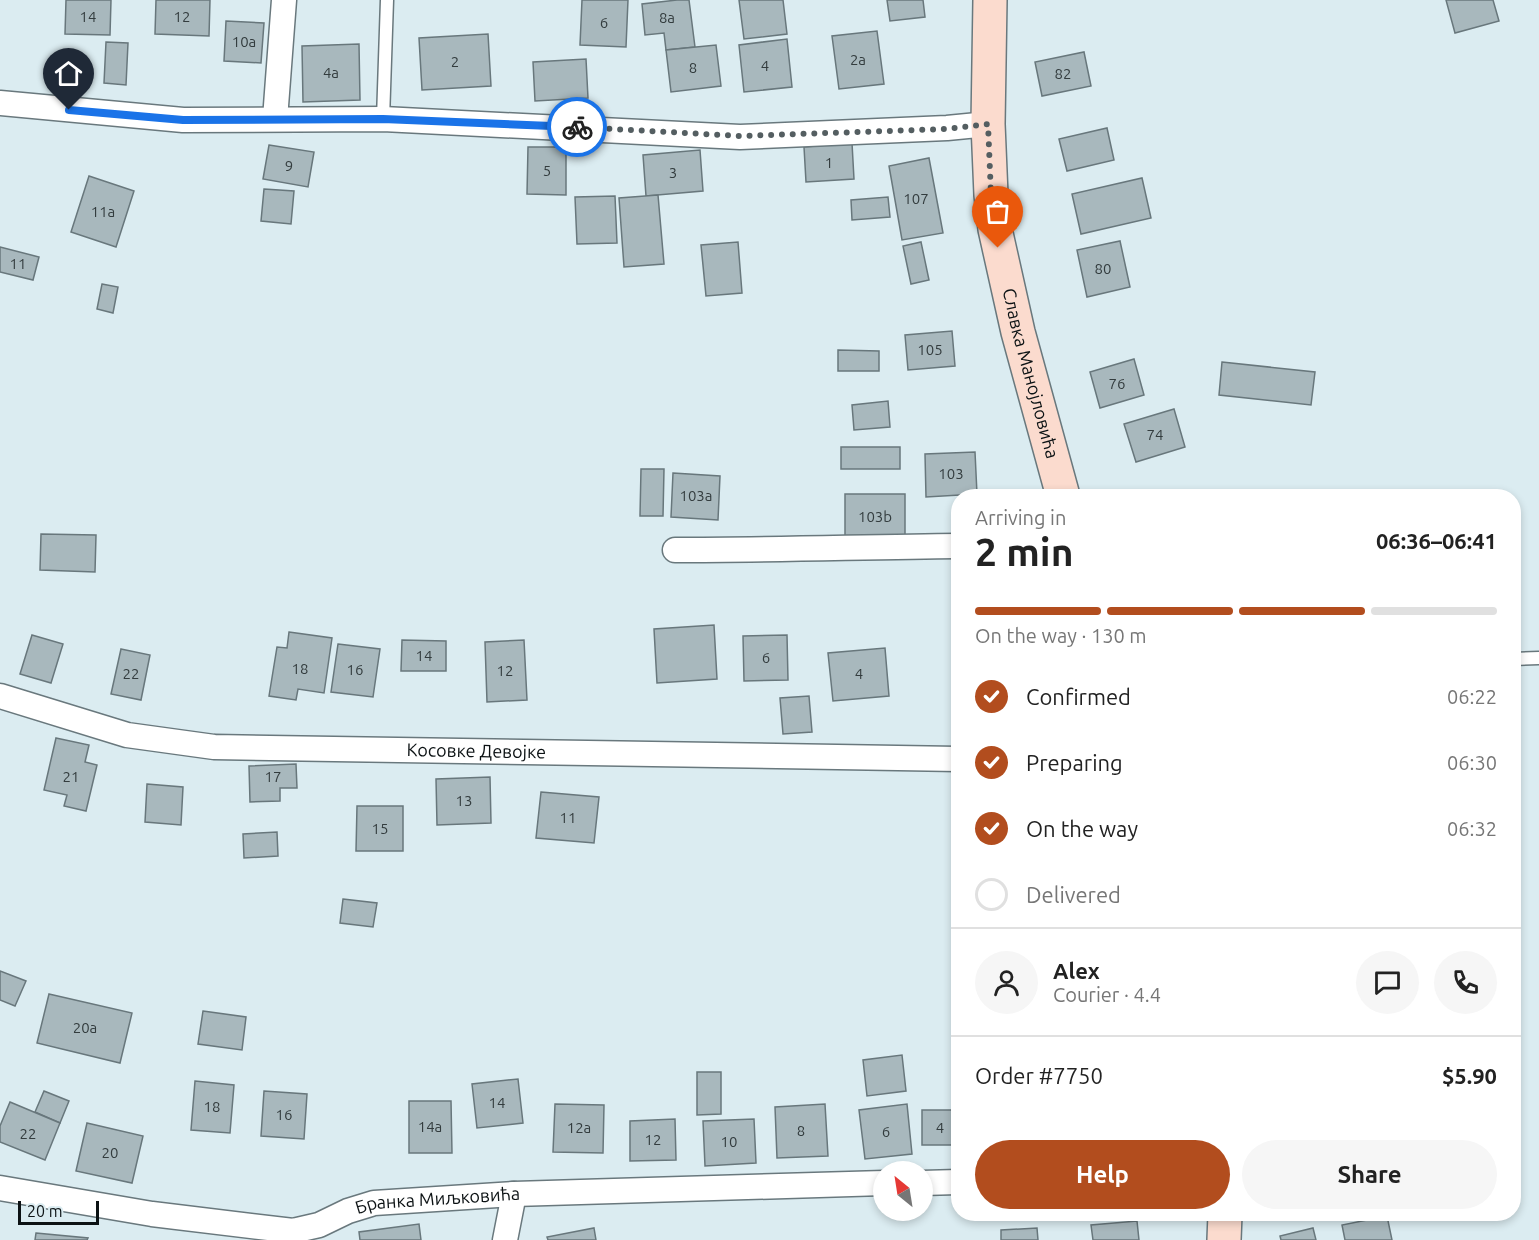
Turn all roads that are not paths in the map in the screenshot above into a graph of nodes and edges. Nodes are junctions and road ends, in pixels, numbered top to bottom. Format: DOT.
graph roads {
  1 [pos="284,0"];
  2 [pos="387,0"];
  3 [pos="990,0"];
  4 [pos="0,103"];
  5 [pos="275,119"];
  6 [pos="383,119"];
  7 [pos="988,124"];
  8 [pos="1061,489"];
  9 [pos="951,546"];
  10 [pos="675,550"];
  11 [pos="1539,658"];
  12 [pos="1521,659"];
  13 [pos="0,696"];
  14 [pos="951,759"];
  15 [pos="951,1182"];
  16 [pos="873,1183"];
  17 [pos="933,1183"];
  18 [pos="0,1188"];
  19 [pos="514,1194"];
  20 [pos="1225,1221"];
  21 [pos="505,1240"];
  22 [pos="1224,1240"];
  1 -- 5 [label="street"];
  2 -- 6 [label="lane"];
  3 -- 7 [label="main road, Славка Манојловића"];
  4 -- 5 [label="street"];
  5 -- 6 [label="street"];
  6 -- 7 [label="street"];
  7 -- 8 [label="main road, Славка Манојловића"];
  9 -- 10 [label="street"];
  11 -- 12 [label="lane"];
  13 -- 14 [label="street, Косовке Девојке"];
  15 -- 17 [label="street"];
  16 -- 19 [label="street, Бранка Миљковића"];
  18 -- 19 [label="street, Бранка Миљковића"];
  19 -- 21 [label="street"];
  20 -- 22 [label="main road"];
}
